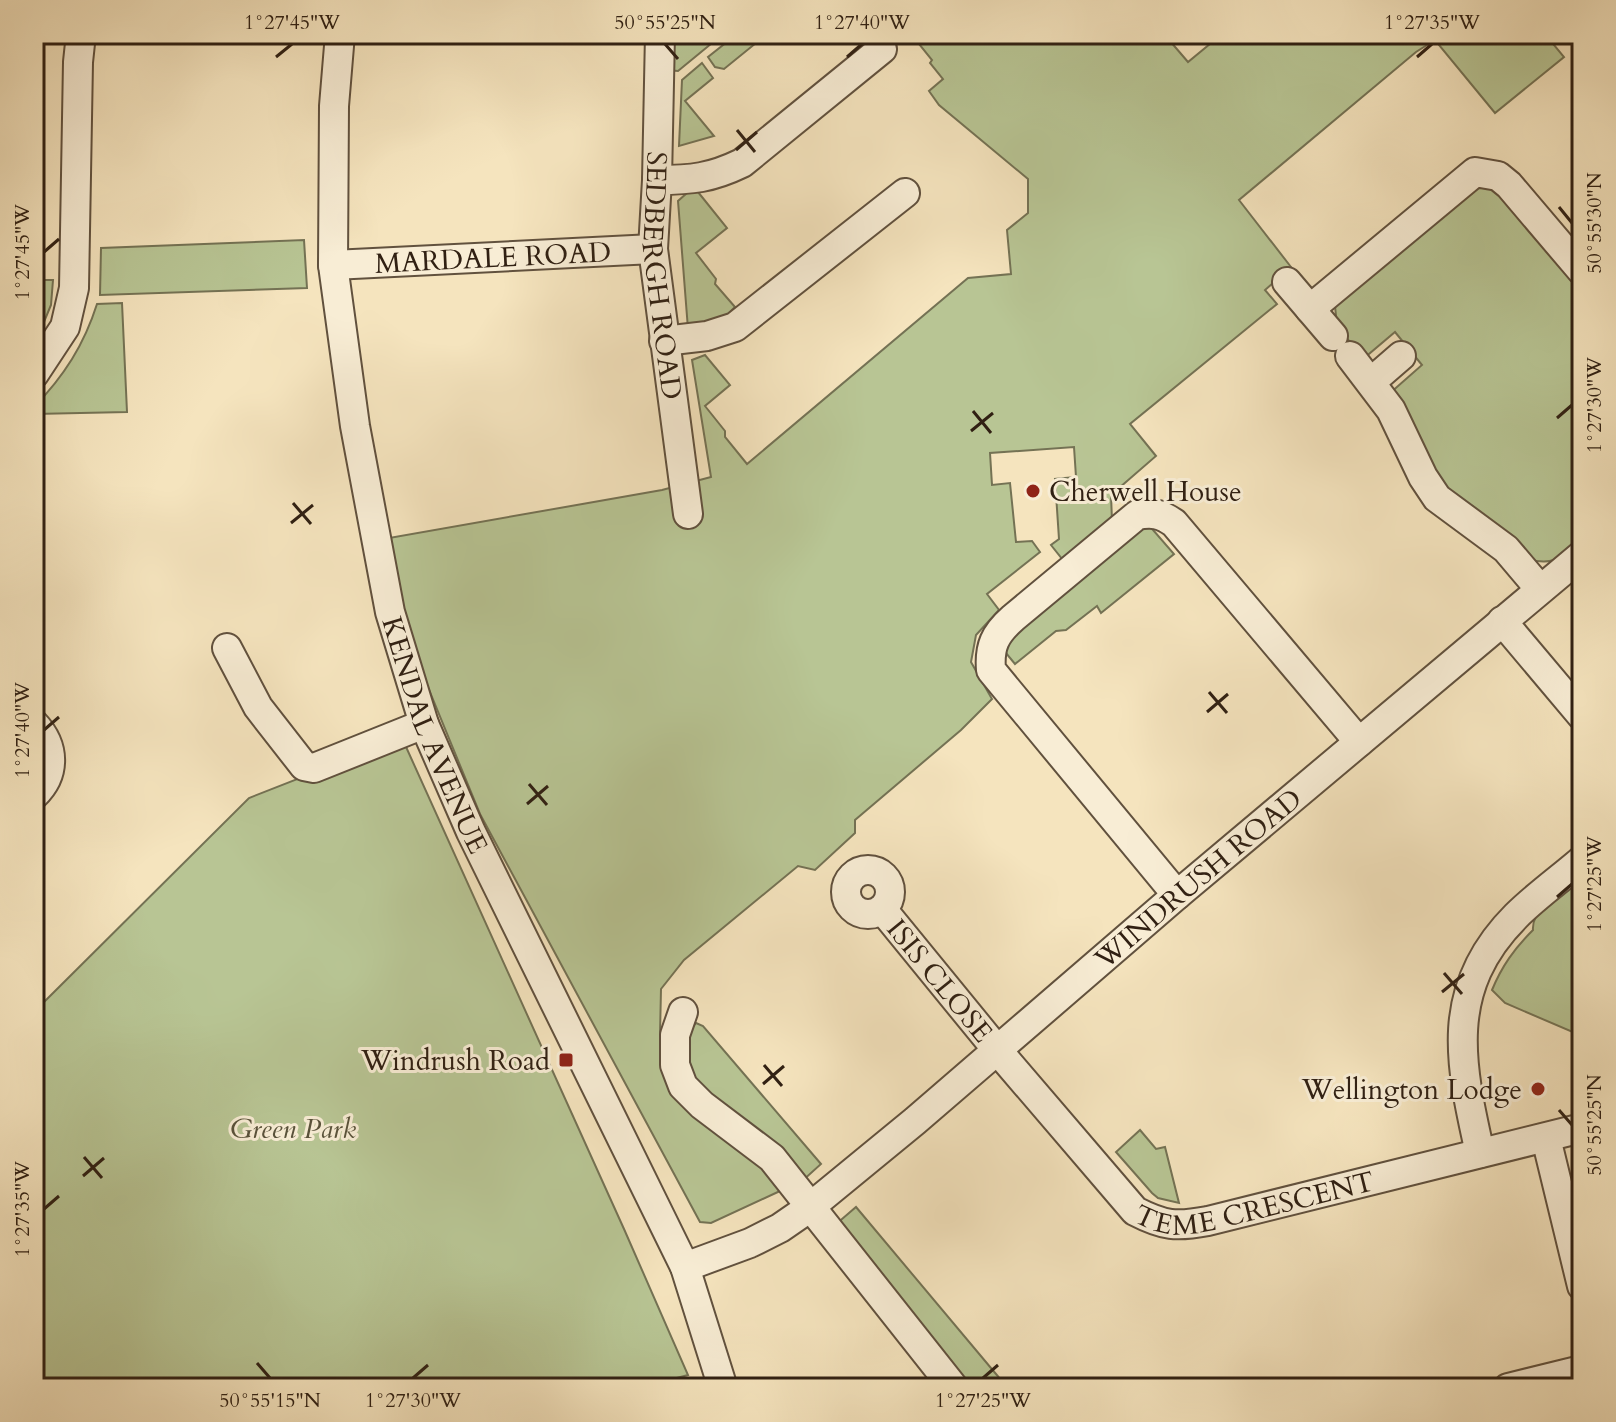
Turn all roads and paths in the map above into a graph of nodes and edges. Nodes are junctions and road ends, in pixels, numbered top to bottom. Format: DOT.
graph roads {
  1 [pos="81,34"];
  2 [pos="340,34"];
  3 [pos="660,34"];
  4 [pos="882,49"];
  5 [pos="657,180"];
  6 [pos="905,193"];
  7 [pos="653,249"];
  8 [pos="333,265"];
  9 [pos="1582,271"];
  10 [pos="1287,282"];
  11 [pos="1310,309"];
  12 [pos="664,341"];
  13 [pos="1401,356"];
  14 [pos="34,374"];
  15 [pos="1371,382"];
  16 [pos="688,514"];
  17 [pos="1582,555"];
  18 [pos="1540,589"];
  19 [pos="1502,621"];
  20 [pos="227,648"];
  21 [pos="1582,716"];
  22 [pos="34,724"];
  23 [pos="424,724"];
  24 [pos="1359,742"];
  25 [pos="34,795"];
  26 [pos="1582,860"];
  27 [pos="1177,895"];
  28 [pos="882,909"];
  29 [pos="683,1012"];
  30 [pos="998,1051"];
  31 [pos="1582,1128"];
  32 [pos="1546,1138"];
  33 [pos="1480,1153"];
  34 [pos="809,1208"];
  35 [pos="685,1267"];
  36 [pos="1582,1286"];
  37 [pos="1582,1368"];
  38 [pos="723,1388"];
  39 [pos="954,1388"];
  40 [pos="1508,1388"];
  1 -- 14 [label="street"];
  2 -- 8 [label="street, KENDAL AVENUE"];
  3 -- 5 [label="street, SEDBERGH ROAD"];
  4 -- 5 [label="street"];
  5 -- 7 [label="street, SEDBERGH ROAD"];
  6 -- 12 [label="street"];
  7 -- 8 [label="street, MARDALE ROAD"];
  7 -- 12 [label="street, SEDBERGH ROAD"];
  8 -- 23 [label="street, KENDAL AVENUE"];
  9 -- 11 [label="street"];
  10 -- 11 [label="street"];
  11 -- 15 [label="street"];
  12 -- 16 [label="street, SEDBERGH ROAD"];
  13 -- 15 [label="street"];
  15 -- 18 [label="street"];
  17 -- 18 [label="street, WINDRUSH ROAD"];
  18 -- 19 [label="street, WINDRUSH ROAD"];
  19 -- 21 [label="street"];
  19 -- 24 [label="street, WINDRUSH ROAD"];
  20 -- 23 [label="street"];
  22 -- 25 [label="street"];
  23 -- 35 [label="street, KENDAL AVENUE"];
  24 -- 27 [label="street, WINDRUSH ROAD"];
  24 -- 27 [label="street"];
  26 -- 33 [label="street"];
  27 -- 30 [label="street, WINDRUSH ROAD"];
  28 -- 30 [label="street, ISIS CLOSE"];
  29 -- 34 [label="street"];
  30 -- 33 [label="street, TEME CRESCENT"];
  30 -- 34 [label="street, WINDRUSH ROAD"];
  31 -- 32 [label="street, TEME CRESCENT"];
  32 -- 33 [label="street, TEME CRESCENT"];
  32 -- 36 [label="street"];
  34 -- 35 [label="street, WINDRUSH ROAD"];
  34 -- 39 [label="street"];
  35 -- 38 [label="street, KENDAL AVENUE"];
  37 -- 40 [label="street"];
}
